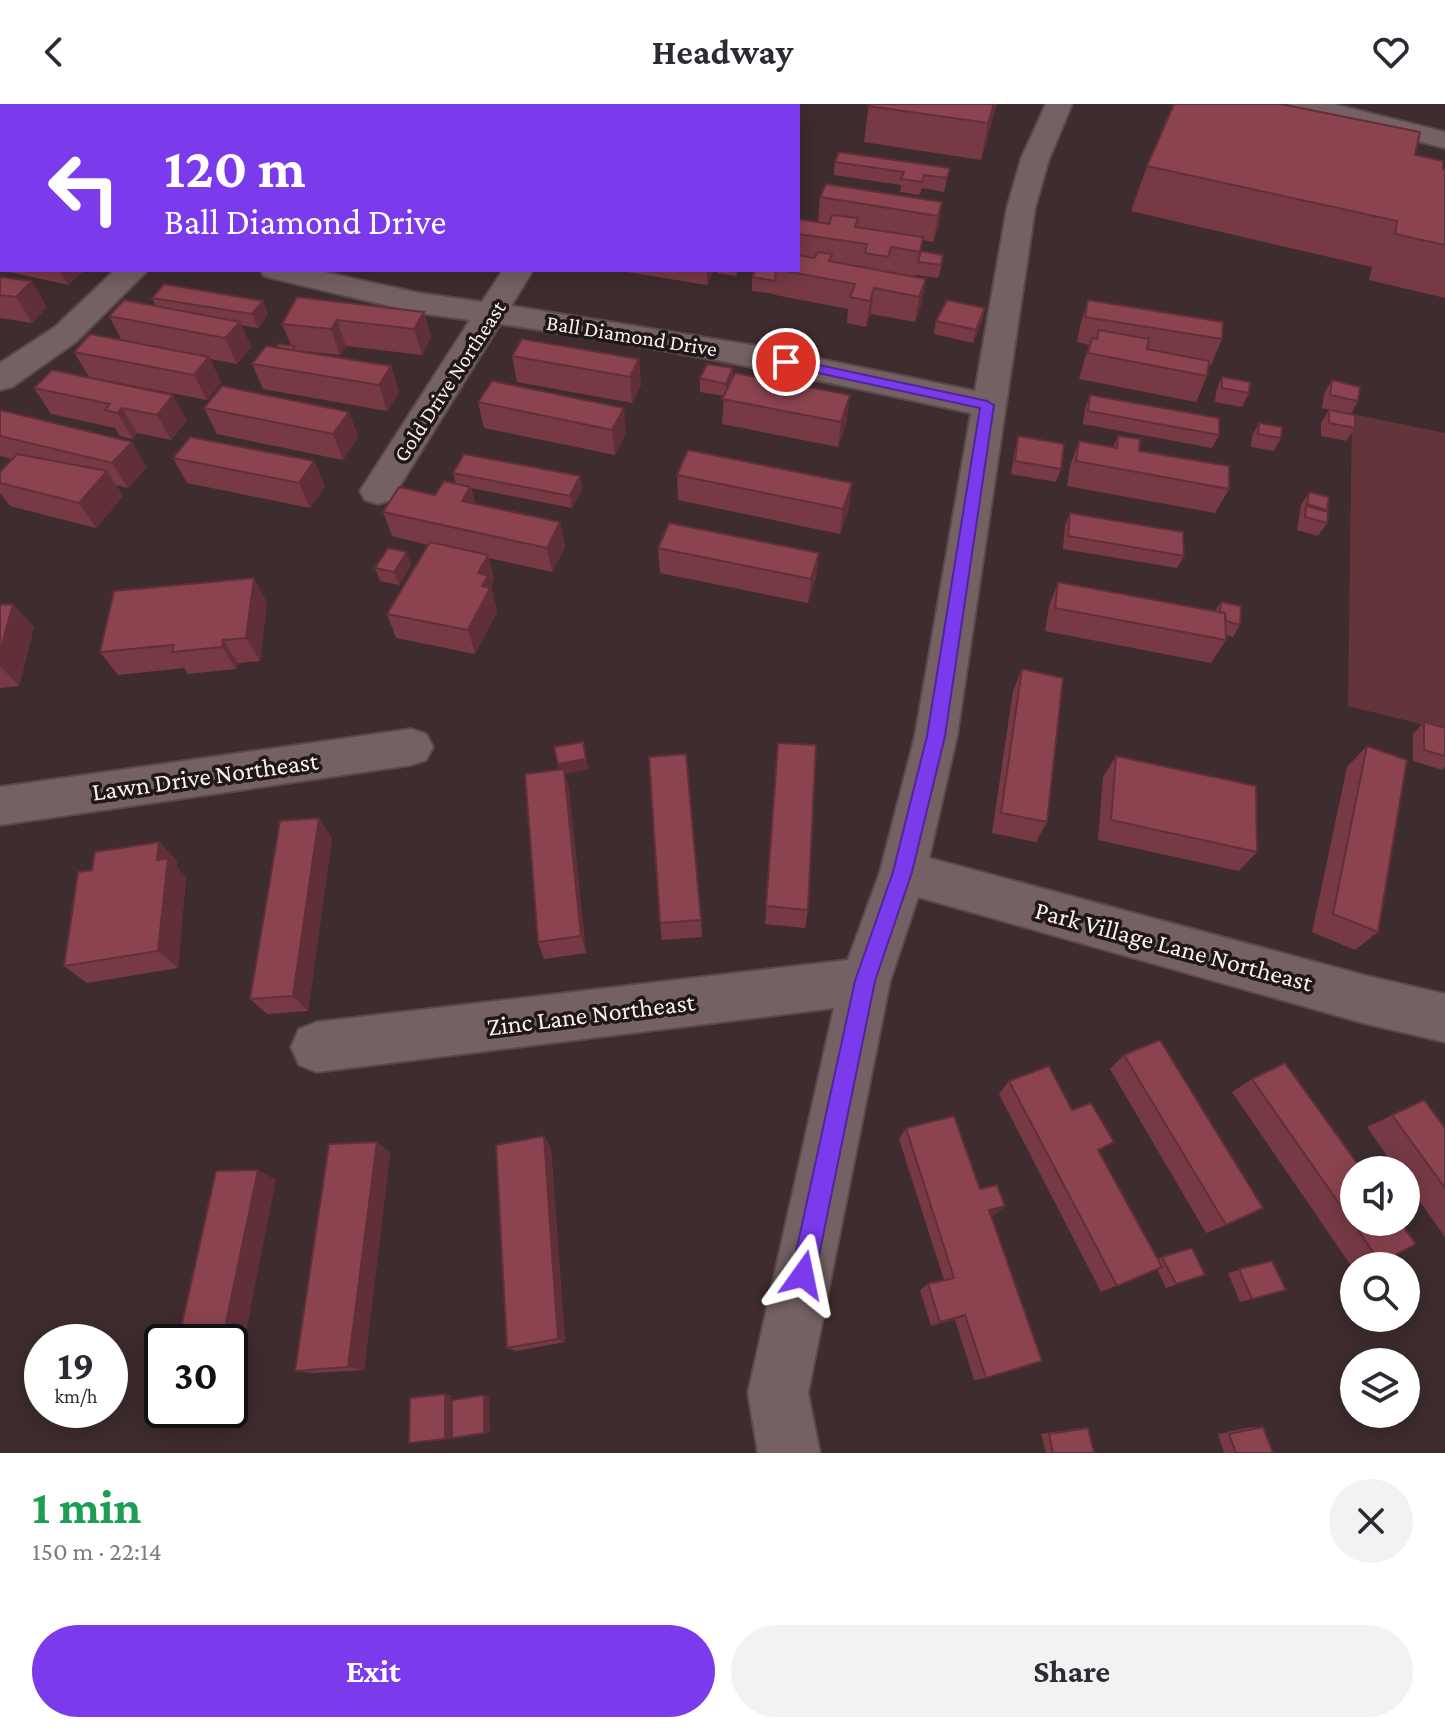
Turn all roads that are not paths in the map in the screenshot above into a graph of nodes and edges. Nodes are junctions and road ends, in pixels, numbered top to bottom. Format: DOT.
graph roads {
  1 [pos="1059,104"];
  2 [pos="1302,104"];
  3 [pos="1445,140"];
  4 [pos="131,272"];
  5 [pos="284,272"];
  6 [pos="517,272"];
  7 [pos="493,314"];
  8 [pos="0,379"];
  9 [pos="987,405"];
  10 [pos="378,491"];
  11 [pos="411,747"];
  12 [pos="0,806"];
  13 [pos="903,872"];
  14 [pos="865,981"];
  15 [pos="1445,1018"];
  16 [pos="317,1047"];
  17 [pos="789,1453"];
  1 -- 9 [label="street"];
  2 -- 3 [label="street"];
  4 -- 8 [label="street"];
  5 -- 7 [label="street, Ball Diamond Drive"];
  6 -- 7 [label="street, Gold Drive Northeast"];
  7 -- 9 [label="street, Ball Diamond Drive"];
  7 -- 10 [label="street, Gold Drive Northeast"];
  9 -- 13 [label="street"];
  11 -- 12 [label="street, Lawn Drive Northeast"];
  13 -- 14 [label="street"];
  13 -- 15 [label="street, Park Village Lane Northeast"];
  14 -- 16 [label="street, Zinc Lane Northeast"];
  14 -- 17 [label="street"];
}
